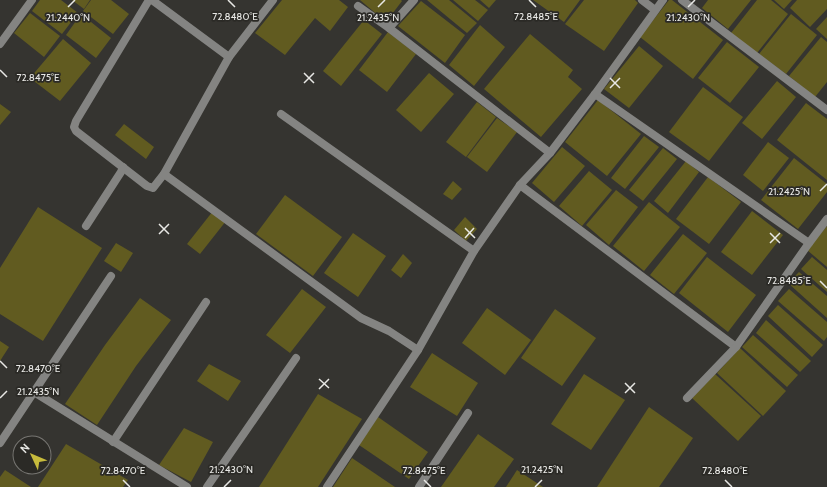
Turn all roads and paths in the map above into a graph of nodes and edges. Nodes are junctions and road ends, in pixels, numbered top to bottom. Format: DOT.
graph roads {
  1 [pos="32,0"];
  2 [pos="151,0"];
  3 [pos="273,0"];
  4 [pos="414,0"];
  5 [pos="642,0"];
  6 [pos="663,0"];
  7 [pos="682,0"];
  8 [pos="358,6"];
  9 [pos="655,10"];
  10 [pos="389,28"];
  11 [pos="0,44"];
  12 [pos="229,57"];
  13 [pos="595,94"];
  14 [pos="827,110"];
  15 [pos="281,114"];
  16 [pos="550,153"];
  17 [pos="123,167"];
  18 [pos="164,174"];
  19 [pos="520,185"];
  20 [pos="827,219"];
  21 [pos="86,226"];
  22 [pos="809,243"];
  23 [pos="474,251"];
  24 [pos="111,276"];
  25 [pos="206,302"];
  26 [pos="736,347"];
  27 [pos="418,350"];
  28 [pos="296,358"];
  29 [pos="34,392"];
  30 [pos="687,398"];
  31 [pos="468,414"];
  32 [pos="113,442"];
  33 [pos="0,443"];
  34 [pos="186,487"];
  35 [pos="207,487"];
  36 [pos="327,487"];
  37 [pos="419,487"];
  1 -- 11 [label="street"];
  2 -- 12 [label="street"];
  2 -- 17 [label="street"];
  3 -- 12 [label="street"];
  4 -- 10 [label="street"];
  5 -- 9 [label="street"];
  6 -- 9 [label="street"];
  7 -- 14 [label="street"];
  8 -- 10 [label="street"];
  9 -- 13 [label="street"];
  10 -- 16 [label="street"];
  12 -- 18 [label="street"];
  13 -- 16 [label="street"];
  13 -- 22 [label="street"];
  15 -- 23 [label="street"];
  16 -- 19 [label="street"];
  17 -- 18 [label="street"];
  17 -- 21 [label="street"];
  18 -- 27 [label="street"];
  19 -- 23 [label="street"];
  19 -- 26 [label="street"];
  20 -- 22 [label="street"];
  22 -- 26 [label="street"];
  23 -- 27 [label="street"];
  24 -- 29 [label="street"];
  25 -- 32 [label="street"];
  26 -- 30 [label="street"];
  27 -- 36 [label="street"];
  28 -- 35 [label="street"];
  29 -- 32 [label="street"];
  29 -- 33 [label="street"];
  31 -- 37 [label="street"];
  32 -- 34 [label="street"];
}
